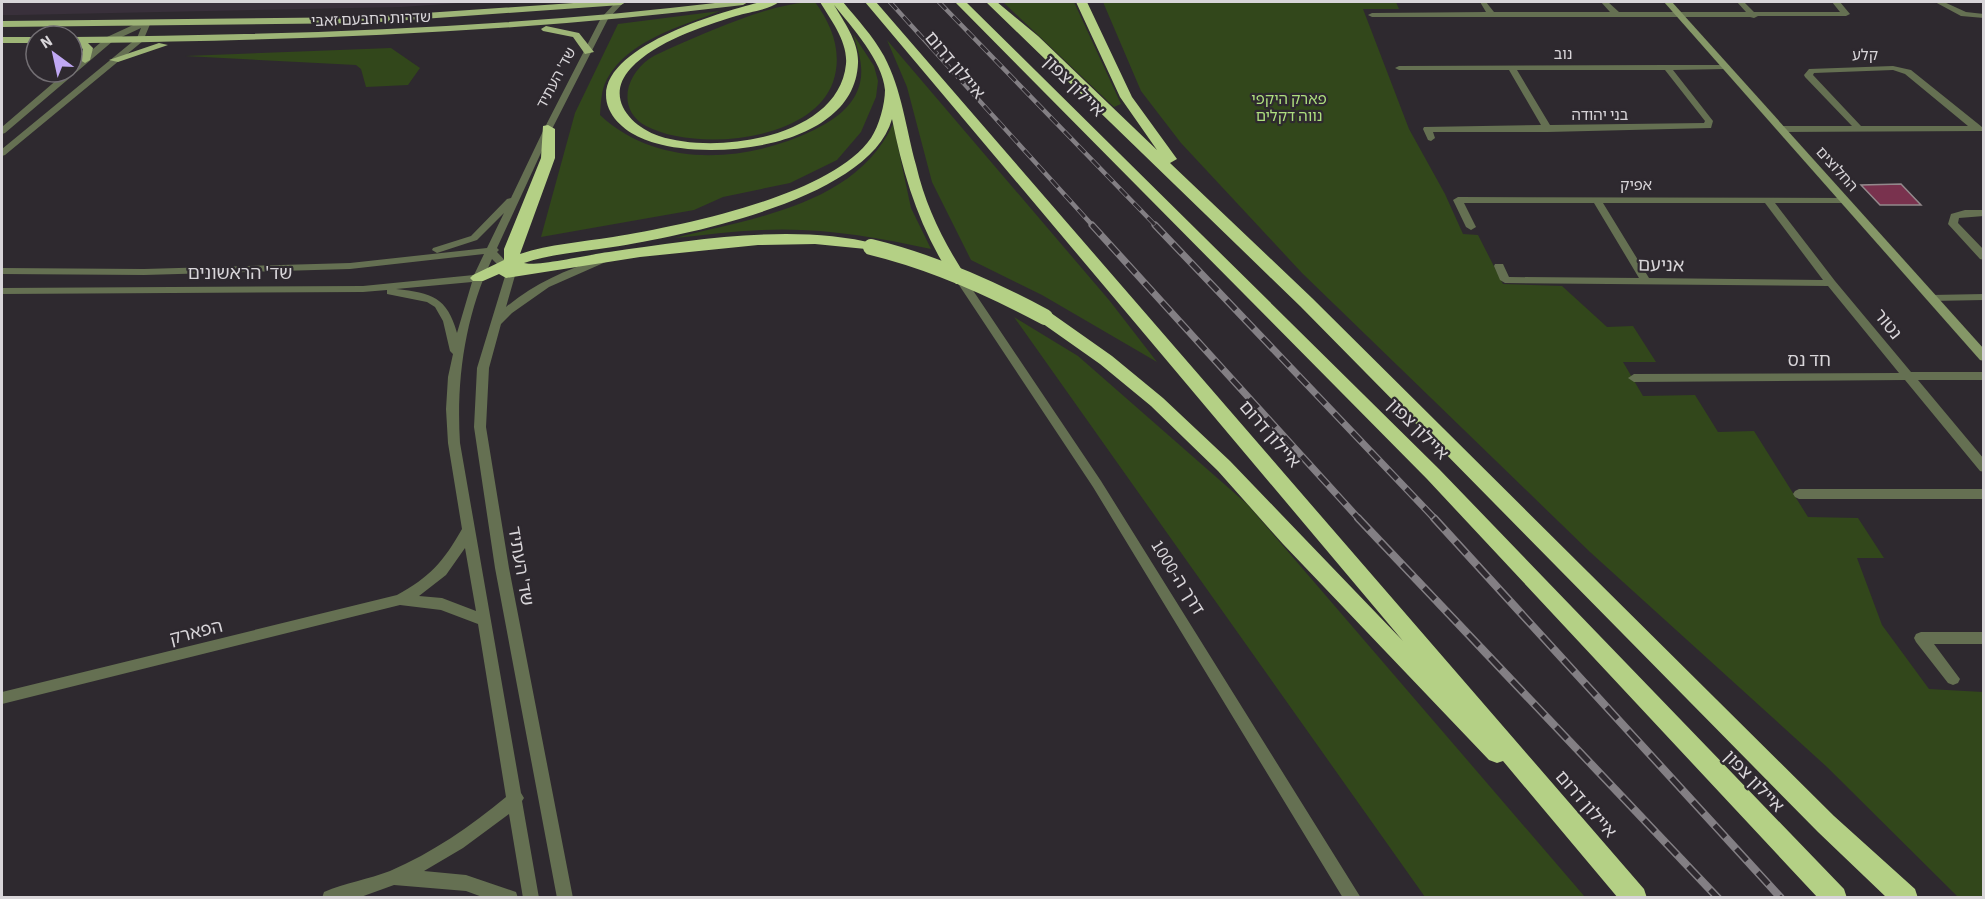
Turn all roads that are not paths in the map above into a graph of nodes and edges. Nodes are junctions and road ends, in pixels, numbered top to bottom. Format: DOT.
graph roads {
  1 [pos="554,2"];
  2 [pos="607,2"];
  3 [pos="621,2"];
  4 [pos="667,2"];
  5 [pos="743,2"];
  6 [pos="772,2"];
  7 [pos="826,2"];
  8 [pos="837,2"];
  9 [pos="870,2"];
  10 [pos="960,2"];
  11 [pos="991,2"];
  12 [pos="1483,2"];
  13 [pos="1604,2"];
  14 [pos="1668,2"];
  15 [pos="1740,2"];
  16 [pos="1836,2"];
  17 [pos="1940,2"];
  18 [pos="1083,3"];
  19 [pos="511,11"];
  20 [pos="1372,15"];
  21 [pos="1492,15"];
  22 [pos="1617,15"];
  23 [pos="1680,15"];
  24 [pos="1754,16"];
  25 [pos="1983,16"];
  26 [pos="605,18"];
  27 [pos="147,22"];
  28 [pos="2,24"];
  29 [pos="520,25"];
  30 [pos="194,38"];
  31 [pos="110,39"];
  32 [pos="140,39"];
  33 [pos="2,40"];
  34 [pos="24,40"];
  35 [pos="84,40"];
  36 [pos="84,45"];
  37 [pos="589,52"];
  38 [pos="85,60"];
  39 [pos="114,60"];
  40 [pos="1666,67"];
  41 [pos="1726,67"];
  42 [pos="1399,68"];
  43 [pos="1512,68"];
  44 [pos="58,84"];
  45 [pos="891,89"];
  46 [pos="548,129"];
  47 [pos="1548,129"];
  48 [pos="1781,129"];
  49 [pos="1858,129"];
  50 [pos="1980,129"];
  51 [pos="2,131"];
  52 [pos="1431,138"];
  53 [pos="2,153"];
  54 [pos="519,191"];
  55 [pos="1598,200"];
  56 [pos="1768,200"];
  57 [pos="1844,200"];
  58 [pos="1983,213"];
  59 [pos="1471,227"];
  60 [pos="490,251"];
  61 [pos="627,254"];
  62 [pos="1983,257"];
  63 [pos="513,263"];
  64 [pos="350,266"];
  65 [pos="1499,266"];
  66 [pos="2,271"];
  67 [pos="478,278"];
  68 [pos="1646,281"];
  69 [pos="962,282"];
  70 [pos="1831,283"];
  71 [pos="363,289"];
  72 [pos="2,291"];
  73 [pos="1983,297"];
  74 [pos="1931,298"];
  75 [pos="1306,302"];
  76 [pos="495,325"];
  77 [pos="1983,357"];
  78 [pos="457,358"];
  79 [pos="1983,376"];
  80 [pos="1634,378"];
  81 [pos="1908,378"];
  82 [pos="1983,468"];
  83 [pos="1799,494"];
  84 [pos="1983,494"];
  85 [pos="469,529"];
  86 [pos="400,600"];
  87 [pos="485,621"];
  88 [pos="1983,638"];
  89 [pos="1953,679"];
  90 [pos="2,698"];
  91 [pos="516,798"];
  92 [pos="1826,824"];
  93 [pos="393,877"];
  94 [pos="1628,890"];
  95 [pos="330,897"];
  96 [pos="510,897"];
  97 [pos="531,897"];
  98 [pos="565,897"];
  99 [pos="1353,897"];
  100 [pos="1836,897"];
  101 [pos="1893,897"];
  102 [pos="1906,897"];
  1 -- 19 [label="main road"];
  2 -- 3 [label="main road, שדרות רחבעם זאבי"];
  2 -- 19 [label="main road, שדרות רחבעם זאבי"];
  2 -- 26 [label="street"];
  3 -- 26 [label="street"];
  4 -- 26 [label="main road"];
  5 -- 26 [label="main road, שדרות רחבעם זאבי"];
  6 -- 7 [label="highway"];
  8 -- 45 [label="highway"];
  9 -- 94 [label="highway, איילון דרום"];
  10 -- 100 [label="highway, איילון צפון"];
  11 -- 75 [label="highway"];
  12 -- 21 [label="street"];
  13 -- 22 [label="street"];
  14 -- 23 [label="street, החלוצים"];
  15 -- 24 [label="street"];
  16 -- 24 [label="street"];
  17 -- 25 [label="street"];
  18 -- 75 [label="highway"];
  19 -- 27 [label="main road, שדרות רחבעם זאבי"];
  20 -- 21 [label="street"];
  21 -- 22 [label="street"];
  22 -- 23 [label="street"];
  23 -- 24 [label="street"];
  23 -- 41 [label="street, החלוצים"];
  26 -- 29 [label="main road, שדרות רחבעם זאבי"];
  26 -- 37 [label="street, שד' העתיד"];
  27 -- 28 [label="main road, שדרות רחבעם זאבי"];
  27 -- 31 [label="street"];
  27 -- 32 [label="street"];
  29 -- 30 [label="main road, שדרות רחבעם זאבי"];
  29 -- 37 [label="main road"];
  30 -- 32 [label="main road, שדרות רחבעם זאבי"];
  30 -- 39 [label="main road"];
  31 -- 32 [label="main road, שדרות רחבעם זאבי"];
  31 -- 35 [label="main road, שדרות רחבעם זאבי"];
  31 -- 38 [label="street"];
  32 -- 39 [label="street"];
  33 -- 34 [label="main road"];
  36 -- 38 [label="main road"];
  37 -- 46 [label="street, שד' העתיד"];
  39 -- 53 [label="street"];
  40 -- 41 [label="street, נוב"];
  40 -- 43 [label="street, נוב"];
  40 -- 47 [label="street, בני יהודה"];
  41 -- 48 [label="street, החלוצים"];
  42 -- 43 [label="street, נוב"];
  43 -- 47 [label="street"];
  44 -- 51 [label="street"];
  45 -- 63 [label="highway"];
  45 -- 69 [label="highway"];
  46 -- 54 [label="street, שד' העתיד"];
  46 -- 63 [label="highway"];
  47 -- 52 [label="street, בני יהודה"];
  48 -- 49 [label="street"];
  48 -- 57 [label="street, החלוצים"];
  49 -- 50 [label="street"];
  49 -- 50 [label="street, קלע"];
  54 -- 60 [label="street, שד' העתיד"];
  54 -- 64 [label="street"];
  55 -- 56 [label="street, אפיק"];
  55 -- 59 [label="street, אפיק"];
  55 -- 68 [label="street"];
  56 -- 57 [label="street, אפיק"];
  56 -- 70 [label="street, נטור"];
  57 -- 74 [label="street, החלוצים"];
  58 -- 62 [label="street"];
  60 -- 63 [label="street"];
  60 -- 63 [label="street"];
  60 -- 64 [label="street"];
  60 -- 67 [label="street, שד' העתיד"];
  61 -- 63 [label="highway"];
  61 -- 76 [label="street"];
  61 -- 94 [label="highway, bridge"];
  63 -- 67 [label="highway"];
  63 -- 76 [label="street, שד' העתיד"];
  64 -- 66 [label="street, שד' הראשונים"];
  65 -- 68 [label="street, אניעם"];
  67 -- 71 [label="street, שד' הראשונים"];
  67 -- 78 [label="street, שד' העתיד"];
  68 -- 70 [label="street, אניעם"];
  69 -- 99 [label="street, דרך ה-1000"];
  70 -- 81 [label="street, נטור"];
  71 -- 72 [label="street, שד' הראשונים"];
  71 -- 78 [label="street"];
  73 -- 74 [label="street"];
  74 -- 77 [label="street, החלוצים"];
  75 -- 92 [label="highway"];
  76 -- 98 [label="street, שד' העתיד"];
  78 -- 85 [label="street, שד' העתיד"];
  79 -- 81 [label="street, חד נס"];
  80 -- 81 [label="street, חד נס"];
  81 -- 82 [label="street, נטור"];
  83 -- 84 [label="street"];
  85 -- 86 [label="street, הפארק"];
  85 -- 87 [label="street, שד' העתיד"];
  86 -- 87 [label="street, הפארק"];
  86 -- 90 [label="street, הפארק"];
  87 -- 91 [label="street, שד' העתיד"];
  88 -- 89 [label="street"];
  91 -- 93 [label="street"];
  91 -- 97 [label="street, שד' העתיד"];
  92 -- 101 [label="highway"];
  92 -- 102 [label="highway"];
  93 -- 95 [label="street"];
  93 -- 96 [label="street"];
}
